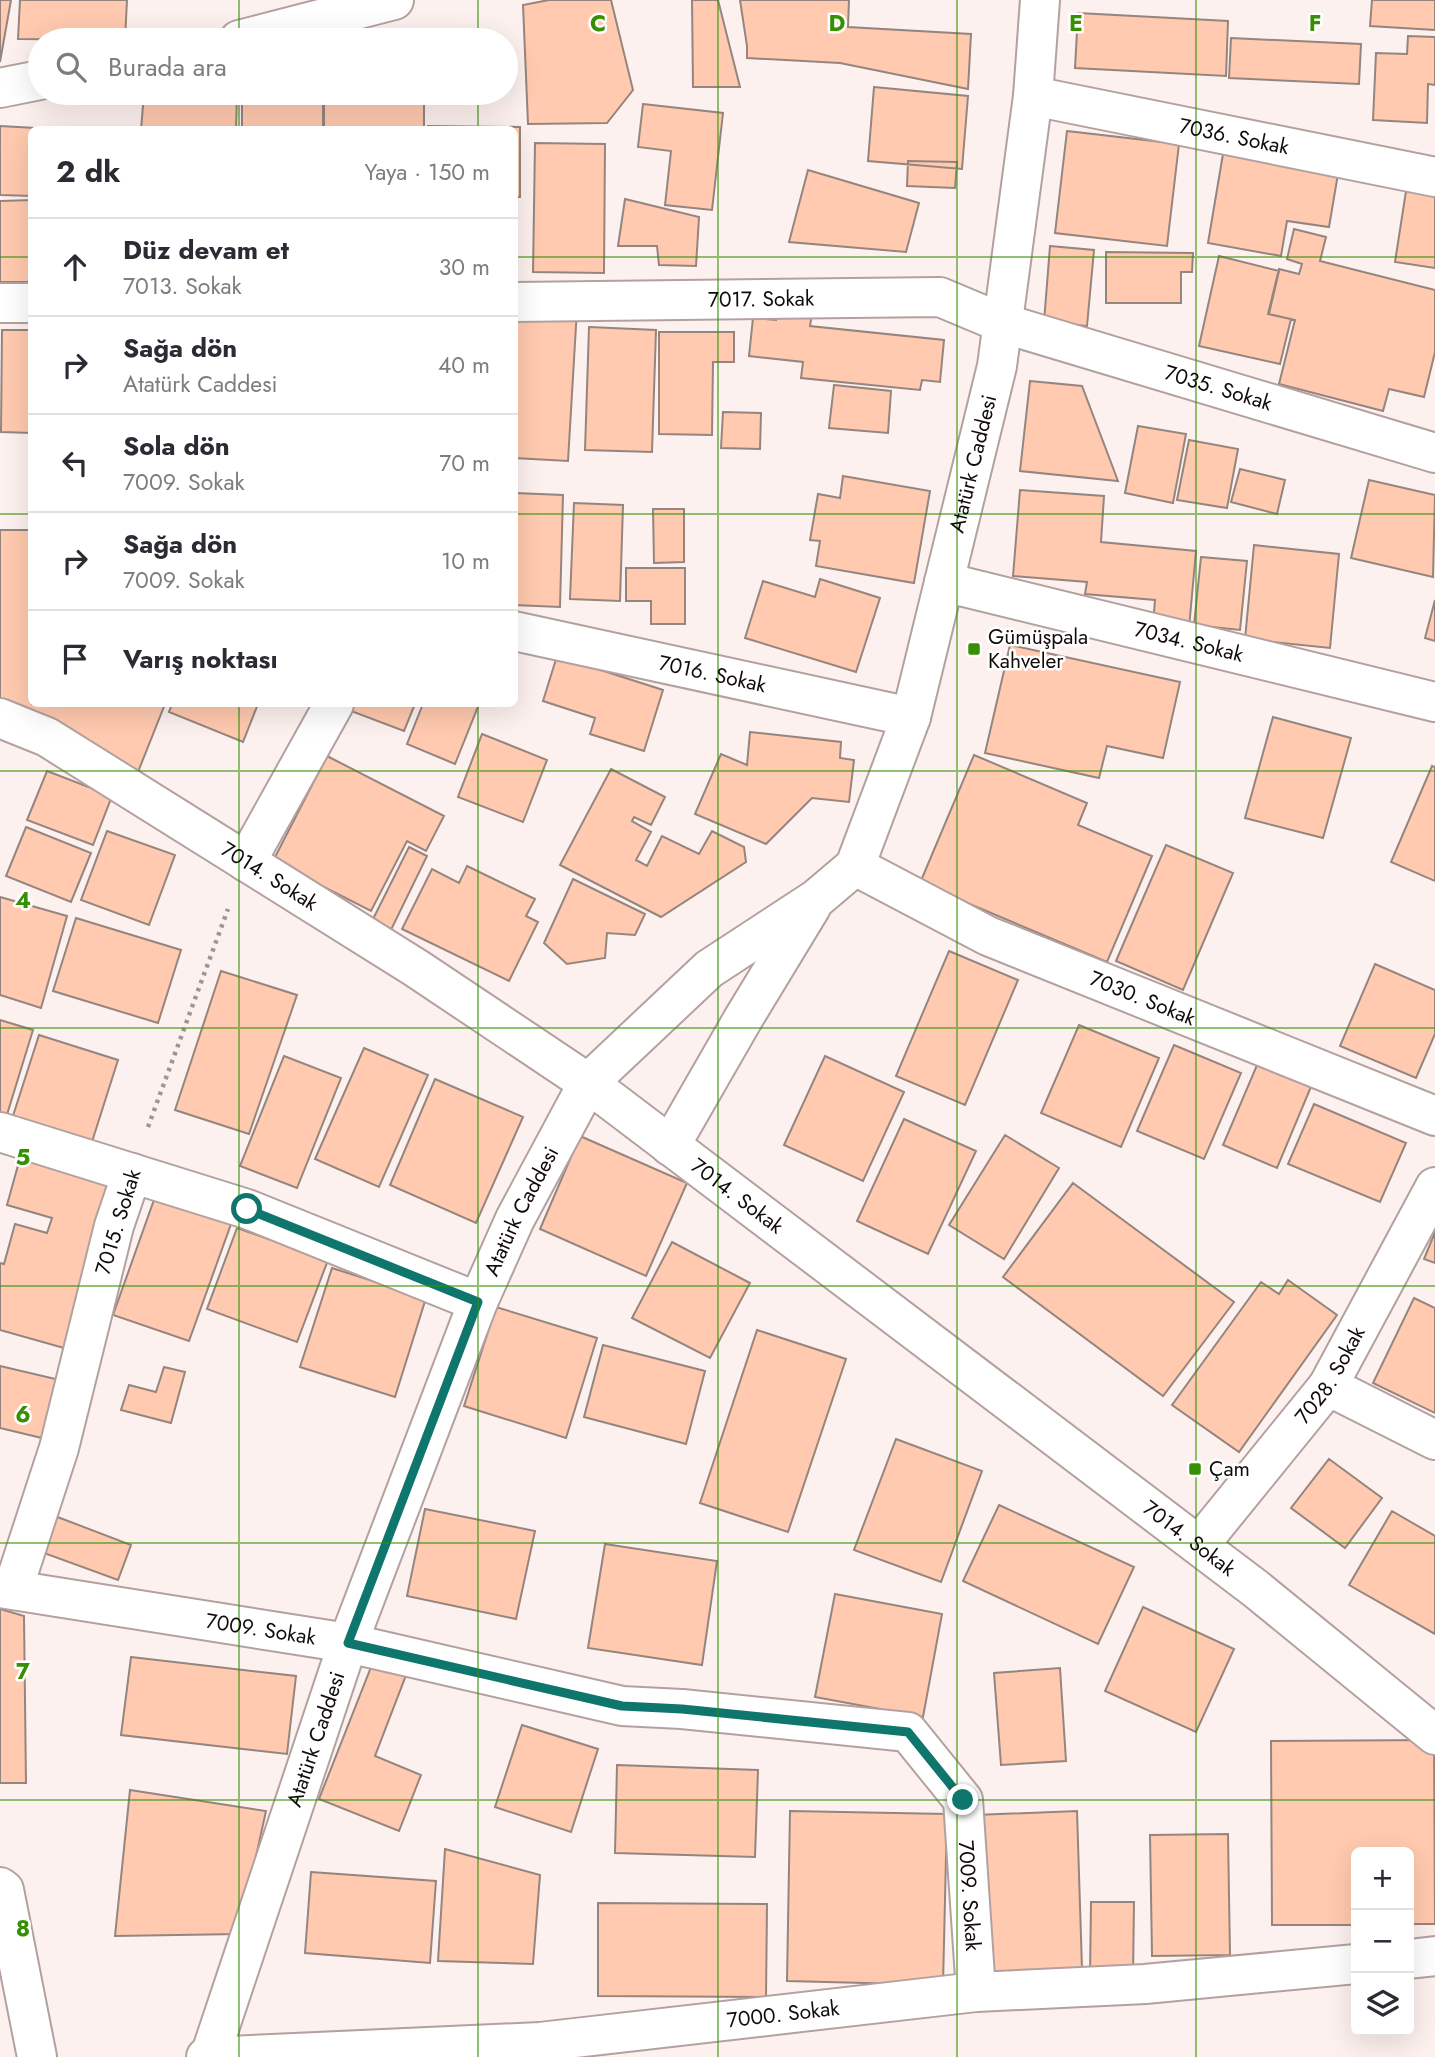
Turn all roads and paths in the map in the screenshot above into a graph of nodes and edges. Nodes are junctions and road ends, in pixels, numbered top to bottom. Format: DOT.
graph roads {
  1 [pos="394,0"];
  2 [pos="1040,0"];
  3 [pos="286,28"];
  4 [pos="28,82"];
  5 [pos="0,88"];
  6 [pos="1033,96"];
  7 [pos="1435,177"];
  8 [pos="518,302"];
  9 [pos="0,303"];
  10 [pos="28,303"];
  11 [pos="1002,323"];
  12 [pos="1435,453"];
  13 [pos="944,582"];
  14 [pos="518,632"];
  15 [pos="1435,702"];
  16 [pos="332,707"];
  17 [pos="911,717"];
  18 [pos="0,718"];
  19 [pos="246,862"];
  20 [pos="855,866"];
  21 [pos="816,900"];
  22 [pos="588,1083"];
  23 [pos="1435,1116"];
  24 [pos="0,1132"];
  25 [pos="670,1146"];
  26 [pos="132,1173"];
  27 [pos="1435,1187"];
  28 [pos="478,1302"];
  29 [pos="1328,1386"];
  30 [pos="1435,1440"];
  31 [pos="1199,1545"];
  32 [pos="7,1589"];
  33 [pos="348,1643"];
  34 [pos="1435,1735"];
  35 [pos="0,1886"];
  36 [pos="1435,1956"];
  37 [pos="1414,1958"];
  38 [pos="1351,1964"];
  39 [pos="976,1992"];
  40 [pos="208,2056"];
  41 [pos="37,2057"];
  1 -- 3 [label="street"];
  2 -- 6 [label="street, Atatürk Caddesi"];
  4 -- 5 [label="street"];
  6 -- 7 [label="street, 7036. Sokak"];
  6 -- 11 [label="street, Atatürk Caddesi"];
  8 -- 11 [label="street, 7017. Sokak"];
  9 -- 10 [label="street"];
  11 -- 12 [label="street, 7035. Sokak"];
  11 -- 13 [label="street, Atatürk Caddesi"];
  13 -- 15 [label="street, 7034. Sokak"];
  13 -- 17 [label="street, Atatürk Caddesi"];
  14 -- 17 [label="street, 7016. Sokak"];
  16 -- 19 [label="street"];
  17 -- 20 [label="street, Atatürk Caddesi"];
  18 -- 19 [label="street, 7014. Sokak"];
  19 -- 22 [label="street, 7014. Sokak"];
  19 -- 26 [label="path, 7015. Sokak"];
  20 -- 21 [label="street, Atatürk Caddesi"];
  20 -- 23 [label="street, 7030. Sokak"];
  21 -- 22 [label="street, Atatürk Caddesi"];
  21 -- 25 [label="street, Atatürk Caddesi"];
  22 -- 25 [label="street, 7014. Sokak"];
  22 -- 28 [label="street, Atatürk Caddesi"];
  24 -- 26 [label="street"];
  25 -- 31 [label="street, 7014. Sokak"];
  26 -- 28 [label="street"];
  26 -- 32 [label="street, 7015. Sokak"];
  27 -- 29 [label="street, 7028. Sokak"];
  28 -- 33 [label="street, Atatürk Caddesi"];
  29 -- 30 [label="street"];
  29 -- 31 [label="street, 7028. Sokak"];
  31 -- 34 [label="street, 7014. Sokak"];
  32 -- 33 [label="street, 7009. Sokak"];
  33 -- 39 [label="street, 7009. Sokak"];
  33 -- 40 [label="street, Atatürk Caddesi"];
  35 -- 41 [label="street"];
  36 -- 37 [label="street"];
  38 -- 39 [label="street, 7000. Sokak"];
  39 -- 40 [label="street, 7000. Sokak"];
}
